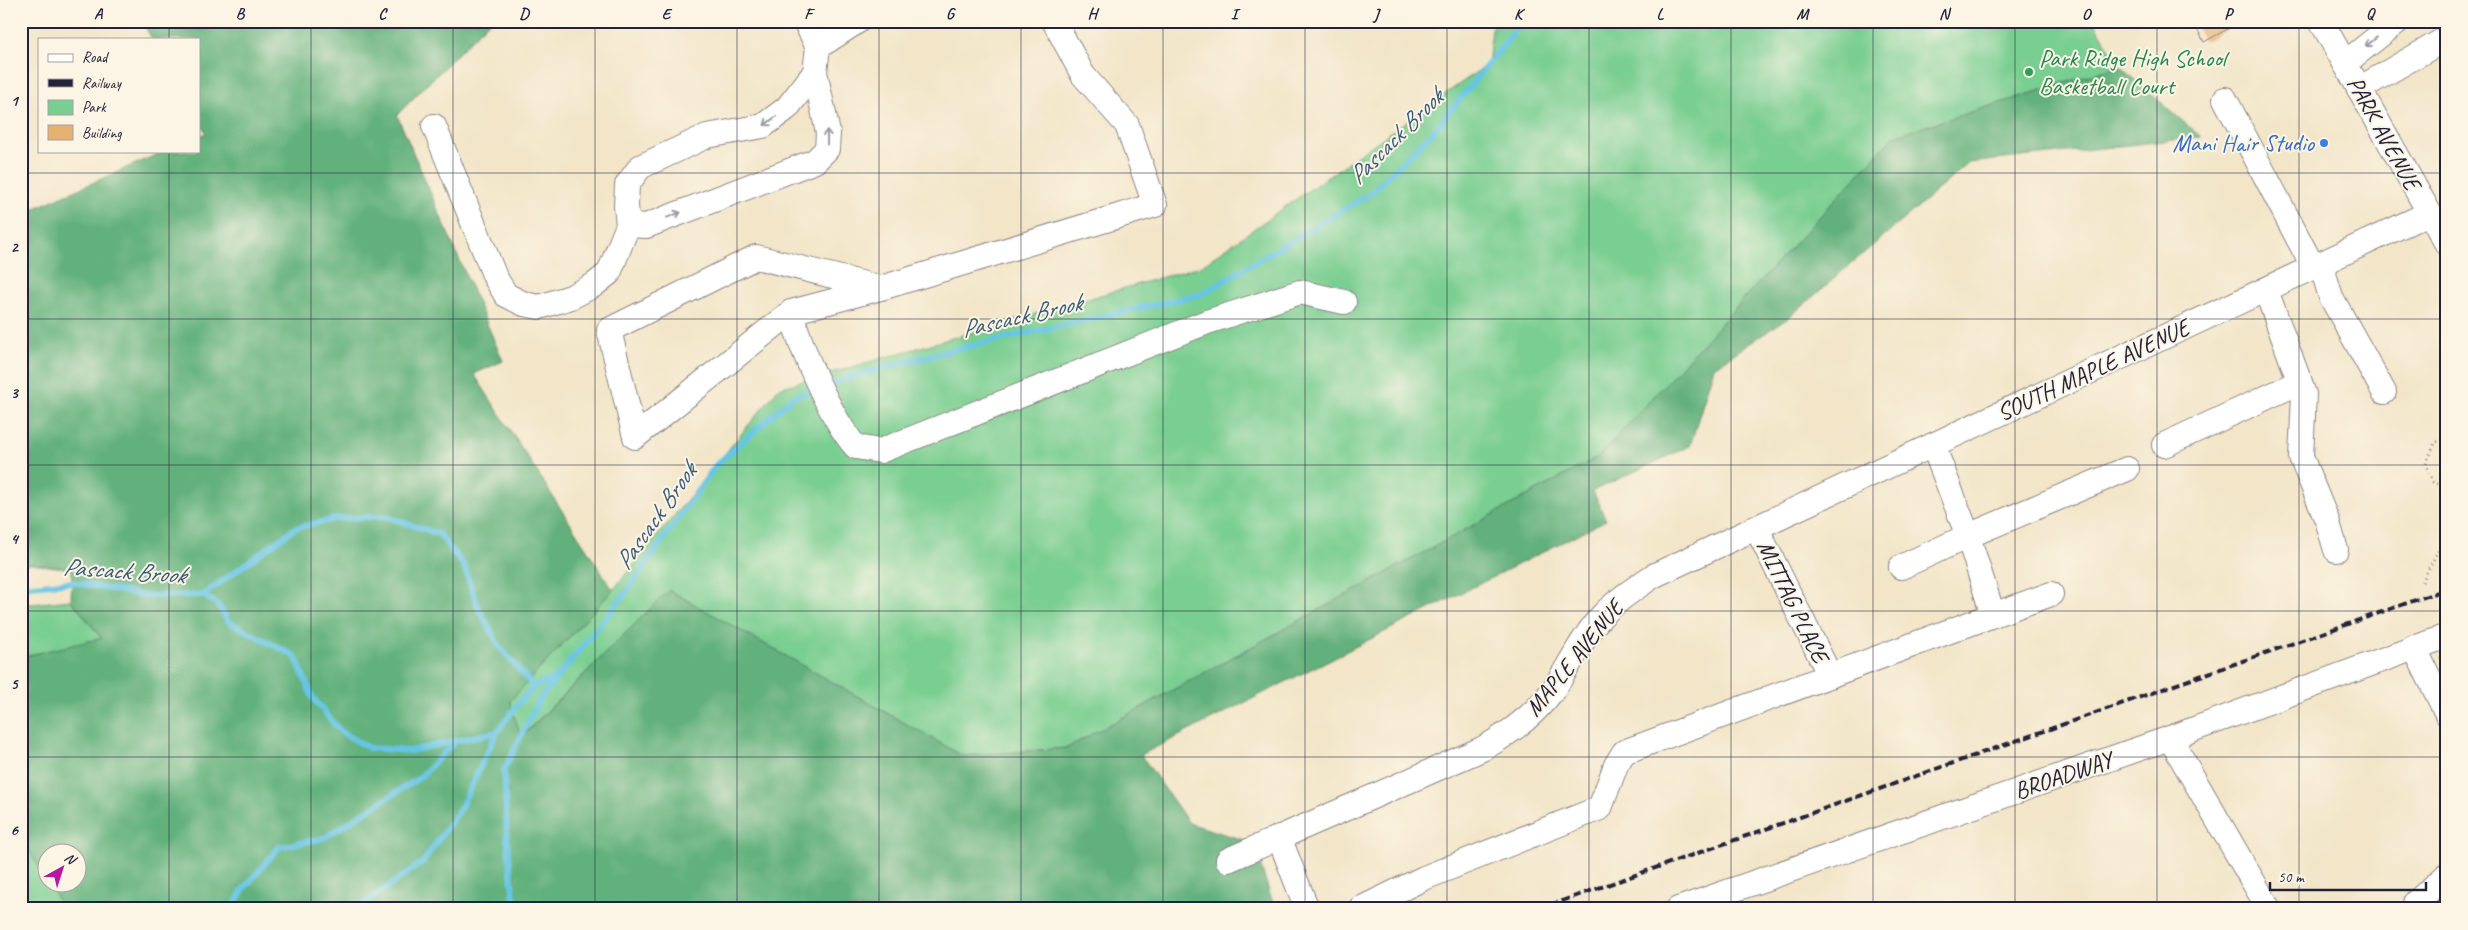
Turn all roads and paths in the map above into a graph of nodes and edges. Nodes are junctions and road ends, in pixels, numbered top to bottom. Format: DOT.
graph roads {
  1 [pos="805,21"];
  2 [pos="858,21"];
  3 [pos="1054,21"];
  4 [pos="2321,21"];
  5 [pos="2398,21"];
  6 [pos="2447,41"];
  7 [pos="818,47"];
  8 [pos="2345,63"];
  9 [pos="815,72"];
  10 [pos="2359,89"];
  11 [pos="2225,99"];
  12 [pos="434,126"];
  13 [pos="2429,213"];
  14 [pos="628,225"];
  15 [pos="2446,239"];
  16 [pos="2317,265"];
  17 [pos="881,288"];
  18 [pos="2266,290"];
  19 [pos="1344,302"];
  20 [pos="791,312"];
  21 [pos="2300,382"];
  22 [pos="2384,392"];
  23 [pos="2447,438"];
  24 [pos="1933,444"];
  25 [pos="2164,445"];
  26 [pos="2127,469"];
  27 [pos="2447,489"];
  28 [pos="1756,527"];
  29 [pos="2447,533"];
  30 [pos="1968,536"];
  31 [pos="2336,550"];
  32 [pos="1901,567"];
  33 [pos="2422,582"];
  34 [pos="2051,594"];
  35 [pos="1993,615"];
  36 [pos="2447,636"];
  37 [pos="2414,647"];
  38 [pos="1830,676"];
  39 [pos="2447,714"];
  40 [pos="2170,738"];
  41 [pos="1279,838"];
  42 [pos="1228,860"];
  43 [pos="2447,875"];
  44 [pos="1309,909"];
  45 [pos="1360,909"];
  46 [pos="1678,909"];
  47 [pos="2269,909"];
  48 [pos="2414,909"];
  1 -- 7 [label="street"];
  2 -- 7 [label="street"];
  3 -- 17 [label="street"];
  4 -- 8 [label="street, PARK AVENUE"];
  5 -- 8 [label="street, one-way"];
  6 -- 10 [label="street"];
  7 -- 9 [label="street"];
  8 -- 10 [label="street, PARK AVENUE"];
  9 -- 14 [label="street, one-way"];
  14 -- 9 [label="street, one-way"];
  10 -- 13 [label="street, PARK AVENUE"];
  11 -- 16 [label="street"];
  12 -- 14 [label="street"];
  13 -- 15 [label="street, PARK AVENUE"];
  13 -- 16 [label="street, SOUTH MAPLE AVENUE"];
  16 -- 18 [label="street, SOUTH MAPLE AVENUE"];
  16 -- 22 [label="street"];
  17 -- 20 [label="street"];
  17 -- 20 [label="street"];
  18 -- 21 [label="street"];
  18 -- 24 [label="street, SOUTH MAPLE AVENUE"];
  19 -- 20 [label="street"];
  21 -- 25 [label="street"];
  21 -- 31 [label="street"];
  23 -- 27 [label="path"];
  24 -- 28 [label="street, SOUTH MAPLE AVENUE"];
  24 -- 30 [label="street"];
  26 -- 30 [label="street"];
  28 -- 38 [label="street, MITTAG PLACE"];
  28 -- 41 [label="street, MAPLE AVENUE"];
  29 -- 33 [label="path"];
  30 -- 32 [label="street"];
  30 -- 35 [label="street"];
  34 -- 35 [label="street"];
  35 -- 38 [label="street"];
  36 -- 37 [label="street, BROADWAY"];
  37 -- 39 [label="street"];
  37 -- 40 [label="street, BROADWAY"];
  38 -- 45 [label="street"];
  40 -- 46 [label="street, BROADWAY"];
  40 -- 47 [label="street"];
  41 -- 42 [label="street, MAPLE AVENUE"];
  41 -- 44 [label="street"];
  43 -- 48 [label="street"];
}
